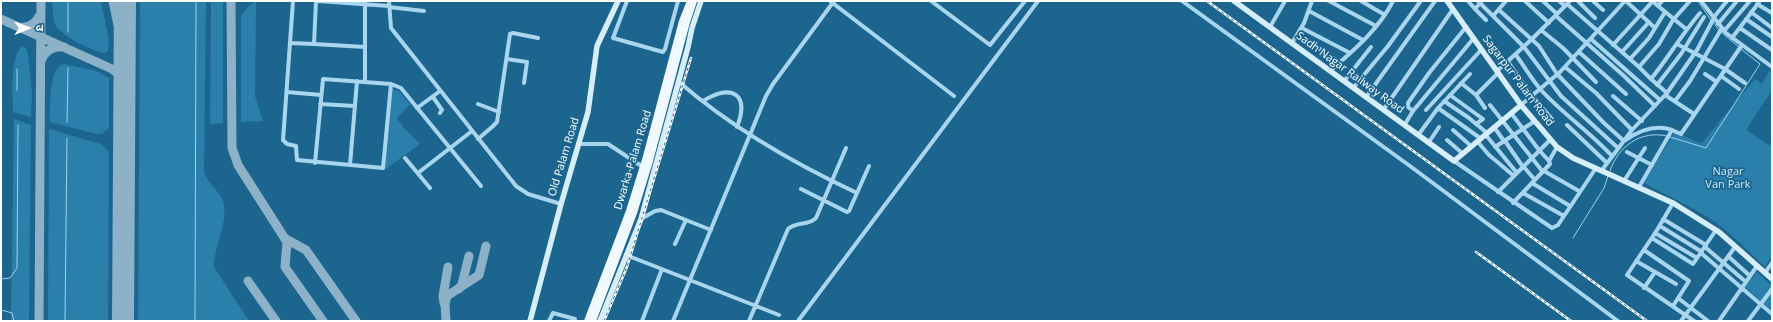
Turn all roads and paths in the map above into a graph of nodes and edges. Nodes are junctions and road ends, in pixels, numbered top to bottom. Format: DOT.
graph roads {
  1 [pos="293,1"];
  2 [pos="317,1"];
  3 [pos="389,1"];
  4 [pos="618,1"];
  5 [pos="627,1"];
  6 [pos="678,1"];
  7 [pos="690,1"];
  8 [pos="694,1"];
  9 [pos="701,1"];
  10 [pos="931,1"];
  11 [pos="1025,1"];
  12 [pos="1038,1"];
  13 [pos="1182,1"];
  14 [pos="1234,1"];
  15 [pos="1286,1"];
  16 [pos="1312,1"];
  17 [pos="1329,1"];
  18 [pos="1393,1"];
  19 [pos="1435,1"];
  20 [pos="1447,1"];
  21 [pos="1468,1"];
  22 [pos="1506,1"];
  23 [pos="1525,1"];
  24 [pos="1543,1"];
  25 [pos="1559,1"];
  26 [pos="1578,1"];
  27 [pos="1593,1"];
  28 [pos="1626,1"];
  29 [pos="1652,1"];
  30 [pos="1662,1"];
  31 [pos="1690,1"];
  32 [pos="1707,1"];
  33 [pos="1727,1"];
  34 [pos="1737,1"];
  35 [pos="1750,1"];
  36 [pos="341,2"];
  37 [pos="832,2"];
  38 [pos="1363,2"];
  39 [pos="1420,2"];
  40 [pos="1480,2"];
  41 [pos="365,3"];
  42 [pos="1568,3"];
  43 [pos="1702,3"];
  44 [pos="1759,3"];
  45 [pos="1658,6"];
  46 [pos="389,7"];
  47 [pos="1453,9"];
  48 [pos="1475,9"];
  49 [pos="1499,10"];
  50 [pos="1603,10"];
  51 [pos="424,11"];
  52 [pos="1309,11"];
  53 [pos="1665,12"];
  54 [pos="1751,12"];
  55 [pos="1700,13"];
  56 [pos="1772,13"];
  57 [pos="1641,14"];
  58 [pos="1385,15"];
  59 [pos="1556,15"];
  60 [pos="1493,16"];
  61 [pos="1704,17"];
  62 [pos="1595,18"];
  63 [pos="1713,19"];
  64 [pos="1746,19"];
  65 [pos="1486,20"];
  66 [pos="1673,20"];
  67 [pos="1549,22"];
  68 [pos="1649,22"];
  69 [pos="1718,24"];
  70 [pos="1376,26"];
  71 [pos="1270,27"];
  72 [pos="1466,27"];
  73 [pos="1302,28"];
  74 [pos="1656,28"];
  75 [pos="1740,28"];
  76 [pos="1772,28"];
  77 [pos="1686,29"];
  78 [pos="1541,30"];
  79 [pos="1722,30"];
  80 [pos="1598,32"];
  81 [pos="1298,34"];
  82 [pos="1772,37"];
  83 [pos="538,38"];
  84 [pos="1732,38"];
  85 [pos="1474,39"];
  86 [pos="1532,39"];
  87 [pos="1591,39"];
  88 [pos="1363,40"];
  89 [pos="290,43"];
  90 [pos="1292,43"];
  91 [pos="1587,43"];
  92 [pos="314,44"];
  93 [pos="1677,44"];
  94 [pos="1613,45"];
  95 [pos="365,47"];
  96 [pos="1371,47"];
  97 [pos="1524,47"];
  98 [pos="1741,47"];
  99 [pos="1684,48"];
  100 [pos="1481,50"];
  101 [pos="1772,50"];
  102 [pos="1579,52"];
  103 [pos="1622,52"];
  104 [pos="1695,52"];
  105 [pos="1350,53"];
  106 [pos="1516,55"];
  107 [pos="1704,58"];
  108 [pos="507,59"];
  109 [pos="1572,59"];
  110 [pos="1630,59"];
  111 [pos="1340,62"];
  112 [pos="1508,62"];
  113 [pos="1565,67"];
  114 [pos="1638,67"];
  115 [pos="1772,68"];
  116 [pos="1726,69"];
  117 [pos="1331,70"];
  118 [pos="1497,72"];
  119 [pos="1470,74"];
  120 [pos="1557,74"];
  121 [pos="1705,74"];
  122 [pos="1721,76"];
  123 [pos="1651,79"];
  124 [pos="1345,80"];
  125 [pos="357,81"];
  126 [pos="365,82"];
  127 [pos="678,82"];
  128 [pos="1549,82"];
  129 [pos="1596,82"];
  130 [pos="1717,82"];
  131 [pos="1461,83"];
  132 [pos="1745,83"];
  133 [pos="391,84"];
  134 [pos="524,84"];
  135 [pos="1658,85"];
  136 [pos="1354,87"];
  137 [pos="1540,89"];
  138 [pos="1739,89"];
  139 [pos="440,91"];
  140 [pos="287,92"];
  141 [pos="1626,94"];
  142 [pos="1666,94"];
  143 [pos="321,95"];
  144 [pos="1450,95"];
  145 [pos="1476,95"];
  146 [pos="954,96"];
  147 [pos="1367,96"];
  148 [pos="1532,96"];
  149 [pos="1613,96"];
  150 [pos="433,97"];
  151 [pos="1660,100"];
  152 [pos="703,101"];
  153 [pos="1674,101"];
  154 [pos="425,102"];
  155 [pos="1444,102"];
  156 [pos="320,104"];
  157 [pos="478,104"];
  158 [pos="1490,105"];
  159 [pos="1521,105"];
  160 [pos="355,106"];
  161 [pos="1655,106"];
  162 [pos="428,107"];
  163 [pos="417,108"];
  164 [pos="1438,108"];
  165 [pos="1485,108"];
  166 [pos="1384,109"];
  167 [pos="1426,110"];
  168 [pos="1413,111"];
  169 [pos="499,112"];
  170 [pos="440,113"];
  171 [pos="1511,113"];
  172 [pos="1694,114"];
  173 [pos="1552,119"];
  174 [pos="1502,121"];
  175 [pos="1534,121"];
  176 [pos="1642,121"];
  177 [pos="1405,124"];
  178 [pos="1476,124"];
  179 [pos="1567,125"];
  180 [pos="737,127"];
  181 [pos="1439,127"];
  182 [pos="1494,127"];
  183 [pos="1523,129"];
  184 [pos="1453,130"];
  185 [pos="1632,130"];
  186 [pos="472,131"];
  187 [pos="1419,134"];
  188 [pos="1486,134"];
  189 [pos="1670,134"];
  190 [pos="1513,135"];
  191 [pos="750,136"];
  192 [pos="478,139"];
  193 [pos="1448,140"];
  194 [pos="1478,140"];
  195 [pos="1550,140"];
  196 [pos="1505,141"];
  197 [pos="1624,141"];
  198 [pos="1429,142"];
  199 [pos="579,144"];
  200 [pos="1471,146"];
  201 [pos="1495,147"];
  202 [pos="450,148"];
  203 [pos="846,148"];
  204 [pos="1557,148"];
  205 [pos="1618,148"];
  206 [pos="1645,148"];
  207 [pos="1539,150"];
  208 [pos="1627,152"];
  209 [pos="1462,153"];
  210 [pos="1612,156"];
  211 [pos="404,158"];
  212 [pos="1531,158"];
  213 [pos="1639,158"];
  214 [pos="1454,161"];
  215 [pos="1549,161"];
  216 [pos="315,163"];
  217 [pos="1607,163"];
  218 [pos="350,165"];
  219 [pos="1652,165"];
  220 [pos="869,166"];
  221 [pos="1523,166"];
  222 [pos="643,167"];
  223 [pos="1596,168"];
  224 [pos="1604,171"];
  225 [pos="1543,172"];
  226 [pos="418,174"];
  227 [pos="1515,174"];
  228 [pos="1624,180"];
  229 [pos="832,182"];
  230 [pos="1534,182"];
  231 [pos="482,186"];
  232 [pos="1639,187"];
  233 [pos="430,188"];
  234 [pos="801,189"];
  235 [pos="1498,192"];
  236 [pos="1579,192"];
  237 [pos="857,193"];
  238 [pos="1523,193"];
  239 [pos="825,200"];
  240 [pos="1514,203"];
  241 [pos="1673,203"];
  242 [pos="561,204"];
  243 [pos="1570,206"];
  244 [pos="1564,216"];
  245 [pos="641,219"];
  246 [pos="1664,219"];
  247 [pos="686,220"];
  248 [pos="1660,226"];
  249 [pos="711,230"];
  250 [pos="1716,230"];
  251 [pos="1656,233"];
  252 [pos="1652,238"];
  253 [pos="675,244"];
  254 [pos="1705,246"];
  255 [pos="1735,247"];
  256 [pos="1644,250"];
  257 [pos="1701,252"];
  258 [pos="626,255"];
  259 [pos="1728,256"];
  260 [pos="1697,258"];
  261 [pos="1636,261"];
  262 [pos="1723,262"];
  263 [pos="1772,263"];
  264 [pos="1757,266"];
  265 [pos="662,269"];
  266 [pos="1718,269"];
  267 [pos="1655,272"];
  268 [pos="1765,274"];
  269 [pos="1750,276"];
  270 [pos="1772,279"];
  271 [pos="690,280"];
  272 [pos="1746,282"];
  273 [pos="1676,284"];
  274 [pos="1742,287"];
  275 [pos="1644,288"];
  276 [pos="1772,289"];
  277 [pos="1678,298"];
  278 [pos="1760,304"];
  279 [pos="755,306"];
  280 [pos="1673,306"];
  281 [pos="1691,308"];
  282 [pos="1772,314"];
  283 [pos="779,315"];
  284 [pos="1686,315"];
  285 [pos="575,319"];
  286 [pos="530,321"];
  287 [pos="549,321"];
  288 [pos="587,321"];
  289 [pos="593,321"];
  290 [pos="600,321"];
  291 [pos="642,321"];
  292 [pos="673,321"];
  293 [pos="749,321"];
  294 [pos="798,321"];
  295 [pos="1618,321"];
  296 [pos="1681,321"];
  297 [pos="1694,321"];
  298 [pos="1708,321"];
  299 [pos="1719,321"];
  300 [pos="1748,321"];
  1 -- 89 [label="street"];
  2 -- 36 [label="street"];
  2 -- 92 [label="street"];
  3 -- 46 [label="street"];
  4 -- 199 [label="street, Old Palam Road"];
  5 -- 6 [label="street"];
  7 -- 222 [label="main road, Dwarka-Palam Road"];
  8 -- 289 [label="main road, Dwarka-Palam Road"];
  9 -- 127 [label="street"];
  10 -- 11 [label="street"];
  12 -- 294 [label="street"];
  13 -- 295 [label="street"];
  14 -- 71 [label="street, Sadh Nagar Railway Road"];
  15 -- 71 [label="street"];
  16 -- 52 [label="street"];
  17 -- 70 [label="street"];
  18 -- 58 [label="street"];
  19 -- 147 [label="street"];
  20 -- 47 [label="street, Sagarpur Palam Road"];
  21 -- 48 [label="street"];
  22 -- 49 [label="street"];
  23 -- 67 [label="street"];
  24 -- 59 [label="street"];
  25 -- 42 [label="street"];
  26 -- 62 [label="street"];
  27 -- 50 [label="street"];
  28 -- 57 [label="street"];
  28 -- 80 [label="street"];
  29 -- 45 [label="street"];
  29 -- 57 [label="street"];
  30 -- 45 [label="street"];
  31 -- 66 [label="street"];
  32 -- 43 [label="street"];
  33 -- 63 [label="street"];
  34 -- 69 [label="street"];
  35 -- 79 [label="street"];
  36 -- 41 [label="street"];
  37 -- 146 [label="street"];
  37 -- 191 [label="street"];
  38 -- 58 [label="street"];
  39 -- 136 [label="street"];
  40 -- 48 [label="street"];
  40 -- 60 [label="street"];
  41 -- 46 [label="street"];
  41 -- 95 [label="street"];
  42 -- 59 [label="street"];
  42 -- 80 [label="street"];
  43 -- 63 [label="street"];
  44 -- 54 [label="street"];
  44 -- 56 [label="street"];
  45 -- 53 [label="street"];
  46 -- 51 [label="street"];
  46 -- 139 [label="street"];
  47 -- 72 [label="street, Sagarpur Palam Road"];
  47 -- 166 [label="street"];
  48 -- 65 [label="street"];
  49 -- 60 [label="street"];
  49 -- 86 [label="street"];
  52 -- 73 [label="street"];
  52 -- 88 [label="street"];
  53 -- 66 [label="street"];
  53 -- 74 [label="street"];
  54 -- 64 [label="street"];
  54 -- 76 [label="street"];
  55 -- 77 [label="street"];
  57 -- 68 [label="street"];
  57 -- 94 [label="street"];
  58 -- 70 [label="street"];
  59 -- 67 [label="street"];
  59 -- 91 [label="street"];
  60 -- 97 [label="street"];
  61 -- 99 [label="street"];
  63 -- 69 [label="street"];
  63 -- 104 [label="street"];
  64 -- 75 [label="street"];
  64 -- 82 [label="street"];
  66 -- 77 [label="street"];
  66 -- 114 [label="street"];
  67 -- 78 [label="street"];
  68 -- 74 [label="street"];
  68 -- 103 [label="street"];
  69 -- 79 [label="street"];
  70 -- 88 [label="street"];
  71 -- 90 [label="street, Sadh Nagar Railway Road"];
  72 -- 85 [label="street, Sagarpur Palam Road"];
  72 -- 168 [label="street"];
  73 -- 81 [label="street"];
  73 -- 105 [label="street"];
  74 -- 110 [label="street"];
  75 -- 84 [label="street"];
  75 -- 101 [label="street"];
  77 -- 93 [label="street"];
  78 -- 86 [label="street"];
  78 -- 109 [label="street"];
  79 -- 84 [label="street"];
  79 -- 107 [label="street"];
  80 -- 87 [label="street"];
  80 -- 94 [label="street"];
  81 -- 90 [label="street"];
  81 -- 111 [label="street"];
  83 -- 108 [label="street"];
  84 -- 98 [label="street"];
  85 -- 100 [label="street, Sagarpur Palam Road"];
  85 -- 168 [label="street"];
  86 -- 97 [label="street"];
  86 -- 120 [label="street"];
  87 -- 91 [label="street"];
  87 -- 151 [label="street"];
  88 -- 105 [label="street"];
  89 -- 92 [label="street"];
  89 -- 140 [label="street"];
  90 -- 117 [label="street, Sadh Nagar Railway Road"];
  91 -- 102 [label="street"];
  91 -- 161 [label="street"];
  92 -- 95 [label="street"];
  93 -- 99 [label="street"];
  93 -- 123 [label="street"];
  94 -- 103 [label="street"];
  95 -- 126 [label="street"];
  96 -- 124 [label="street"];
  97 -- 106 [label="street"];
  97 -- 128 [label="street"];
  98 -- 115 [label="street"];
  98 -- 116 [label="street"];
  99 -- 104 [label="street"];
  99 -- 135 [label="street"];
  100 -- 118 [label="street, Sagarpur Palam Road"];
  100 -- 167 [label="street"];
  102 -- 109 [label="street"];
  102 -- 141 [label="street"];
  103 -- 110 [label="street"];
  104 -- 107 [label="street"];
  104 -- 142 [label="street"];
  105 -- 111 [label="street"];
  106 -- 112 [label="street"];
  106 -- 137 [label="street"];
  107 -- 116 [label="street"];
  107 -- 153 [label="street"];
  108 -- 134 [label="street"];
  108 -- 169 [label="street"];
  109 -- 113 [label="street"];
  109 -- 129 [label="street"];
  110 -- 114 [label="street"];
  111 -- 117 [label="street"];
  112 -- 118 [label="street"];
  112 -- 148 [label="street"];
  113 -- 120 [label="street"];
  113 -- 185 [label="street"];
  114 -- 123 [label="street"];
  116 -- 122 [label="street"];
  116 -- 132 [label="street"];
  117 -- 124 [label="street, Sadh Nagar Railway Road"];
  118 -- 145 [label="street"];
  118 -- 159 [label="street, Sagarpur Palam Road"];
  119 -- 131 [label="street"];
  120 -- 128 [label="street"];
  120 -- 197 [label="street"];
  121 -- 130 [label="street"];
  122 -- 130 [label="street"];
  122 -- 138 [label="street"];
  123 -- 135 [label="street"];
  124 -- 136 [label="street, Sadh Nagar Railway Road"];
  125 -- 126 [label="street"];
  125 -- 143 [label="street"];
  125 -- 160 [label="street"];
  126 -- 133 [label="street"];
  127 -- 152 [label="street"];
  127 -- 245 [label="street"];
  128 -- 137 [label="street"];
  128 -- 205 [label="street"];
  130 -- 172 [label="street"];
  131 -- 144 [label="street"];
  131 -- 145 [label="street"];
  133 -- 163 [label="street"];
  133 -- 218 [label="street"];
  135 -- 142 [label="street"];
  136 -- 147 [label="street, Sadh Nagar Railway Road"];
  137 -- 148 [label="street"];
  137 -- 210 [label="street"];
  139 -- 150 [label="street"];
  139 -- 186 [label="street"];
  140 -- 143 [label="street"];
  140 -- 216 [label="street"];
  142 -- 151 [label="street"];
  142 -- 153 [label="street"];
  143 -- 156 [label="street"];
  144 -- 155 [label="street"];
  144 -- 178 [label="street"];
  145 -- 165 [label="street"];
  147 -- 166 [label="street, Sadh Nagar Railway Road"];
  148 -- 159 [label="street"];
  148 -- 173 [label="street"];
  149 -- 176 [label="street"];
  150 -- 154 [label="street"];
  150 -- 170 [label="street"];
  151 -- 161 [label="street"];
  152 -- 180 [label="street"];
  152 -- 180 [label="street"];
  153 -- 172 [label="street"];
  154 -- 162 [label="street"];
  154 -- 163 [label="street"];
  155 -- 164 [label="street"];
  155 -- 178 [label="street"];
  156 -- 160 [label="street"];
  156 -- 216 [label="street"];
  157 -- 169 [label="street"];
  158 -- 174 [label="street"];
  159 -- 171 [label="street"];
  159 -- 175 [label="street, Sagarpur Palam Road"];
  160 -- 218 [label="street"];
  161 -- 176 [label="street"];
  163 -- 202 [label="street"];
  164 -- 187 [label="street"];
  164 -- 194 [label="street"];
  166 -- 177 [label="street, Sadh Nagar Railway Road"];
  168 -- 177 [label="street"];
  169 -- 192 [label="street"];
  171 -- 174 [label="street"];
  171 -- 183 [label="street"];
  172 -- 189 [label="street"];
  174 -- 182 [label="street"];
  174 -- 190 [label="street"];
  175 -- 183 [label="street"];
  175 -- 195 [label="street, Sagarpur Palam Road"];
  176 -- 185 [label="street"];
  177 -- 187 [label="street, Sadh Nagar Railway Road"];
  178 -- 188 [label="street"];
  179 -- 217 [label="street"];
  180 -- 191 [label="street"];
  181 -- 198 [label="street"];
  182 -- 188 [label="street"];
  182 -- 196 [label="street"];
  183 -- 190 [label="street"];
  183 -- 207 [label="street"];
  184 -- 200 [label="street"];
  185 -- 197 [label="street"];
  186 -- 192 [label="street"];
  186 -- 202 [label="street"];
  187 -- 198 [label="street, Sadh Nagar Railway Road"];
  188 -- 194 [label="street"];
  188 -- 201 [label="street"];
  189 -- 197 [label="street"];
  189 -- 219 [label="street"];
  190 -- 196 [label="street"];
  190 -- 212 [label="street"];
  191 -- 229 [label="street"];
  191 -- 249 [label="street"];
  192 -- 242 [label="street"];
  193 -- 209 [label="street"];
  194 -- 200 [label="street"];
  194 -- 227 [label="street"];
  195 -- 204 [label="street, Sagarpur Palam Road"];
  195 -- 207 [label="street"];
  196 -- 201 [label="street"];
  196 -- 221 [label="street"];
  197 -- 205 [label="street"];
  198 -- 214 [label="street, Sadh Nagar Railway Road"];
  199 -- 222 [label="street"];
  199 -- 242 [label="street, Old Palam Road"];
  200 -- 209 [label="street"];
  201 -- 227 [label="street"];
  202 -- 226 [label="street"];
  202 -- 231 [label="street"];
  203 -- 229 [label="street"];
  204 -- 215 [label="street"];
  204 -- 223 [label="street, Sagarpur Palam Road"];
  205 -- 210 [label="street"];
  206 -- 213 [label="street"];
  207 -- 212 [label="street"];
  207 -- 215 [label="street"];
  208 -- 213 [label="street"];
  209 -- 214 [label="street"];
  210 -- 217 [label="street"];
  211 -- 226 [label="street"];
  212 -- 221 [label="street"];
  212 -- 225 [label="street"];
  213 -- 219 [label="street"];
  213 -- 228 [label="street"];
  214 -- 235 [label="street"];
  215 -- 225 [label="street"];
  216 -- 218 [label="street"];
  217 -- 224 [label="street"];
  219 -- 232 [label="street"];
  220 -- 237 [label="street"];
  221 -- 227 [label="street"];
  221 -- 230 [label="street"];
  222 -- 288 [label="main road, Dwarka-Palam Road"];
  223 -- 224 [label="street, Sagarpur Palam Road"];
  223 -- 236 [label="street"];
  224 -- 228 [label="street, Sagarpur Palam Road"];
  225 -- 230 [label="street"];
  225 -- 236 [label="street"];
  226 -- 233 [label="street"];
  227 -- 235 [label="street"];
  228 -- 232 [label="street, Sagarpur Palam Road"];
  229 -- 237 [label="street"];
  229 -- 239 [label="street"];
  230 -- 238 [label="street"];
  230 -- 243 [label="street"];
  232 -- 241 [label="street, Sagarpur Palam Road"];
  234 -- 239 [label="street"];
  235 -- 240 [label="street"];
  236 -- 243 [label="street"];
  237 -- 239 [label="street"];
  238 -- 240 [label="street"];
  238 -- 244 [label="street"];
  239 -- 279 [label="street"];
  240 -- 244 [label="street"];
  241 -- 246 [label="street"];
  241 -- 250 [label="street, Sagarpur Palam Road"];
  242 -- 286 [label="street, Old Palam Road"];
  243 -- 244 [label="street"];
  245 -- 247 [label="street"];
  245 -- 258 [label="street"];
  246 -- 248 [label="street"];
  246 -- 254 [label="street"];
  247 -- 249 [label="street"];
  247 -- 253 [label="street"];
  248 -- 251 [label="street"];
  248 -- 257 [label="street"];
  249 -- 271 [label="street"];
  250 -- 254 [label="street"];
  250 -- 255 [label="street, Sagarpur Palam Road"];
  251 -- 252 [label="street"];
  251 -- 260 [label="street"];
  252 -- 256 [label="street"];
  252 -- 260 [label="street"];
  254 -- 257 [label="street"];
  254 -- 262 [label="street"];
  255 -- 259 [label="street"];
  255 -- 264 [label="street, Sagarpur Palam Road"];
  256 -- 261 [label="street"];
  256 -- 277 [label="street"];
  257 -- 260 [label="street"];
  257 -- 266 [label="street"];
  258 -- 265 [label="street"];
  258 -- 290 [label="street"];
  259 -- 262 [label="street"];
  259 -- 269 [label="street"];
  261 -- 267 [label="street"];
  261 -- 275 [label="street"];
  262 -- 266 [label="street"];
  262 -- 272 [label="street"];
  263 -- 268 [label="street"];
  264 -- 268 [label="street, Sagarpur Palam Road"];
  264 -- 269 [label="street"];
  265 -- 271 [label="street"];
  265 -- 291 [label="street"];
  266 -- 274 [label="street"];
  266 -- 281 [label="street"];
  267 -- 273 [label="street"];
  267 -- 275 [label="street"];
  268 -- 270 [label="street, Sagarpur Palam Road"];
  269 -- 272 [label="street"];
  271 -- 279 [label="street"];
  271 -- 292 [label="street"];
  272 -- 274 [label="street"];
  274 -- 278 [label="street"];
  274 -- 299 [label="street"];
  275 -- 280 [label="street"];
  276 -- 278 [label="street"];
  277 -- 280 [label="street"];
  277 -- 281 [label="street"];
  278 -- 282 [label="street"];
  278 -- 300 [label="street"];
  279 -- 283 [label="street"];
  279 -- 293 [label="street"];
  280 -- 284 [label="street"];
  281 -- 284 [label="street"];
  281 -- 298 [label="street"];
  284 -- 296 [label="street"];
  284 -- 297 [label="street"];
  285 -- 287 [label="street"];
}
